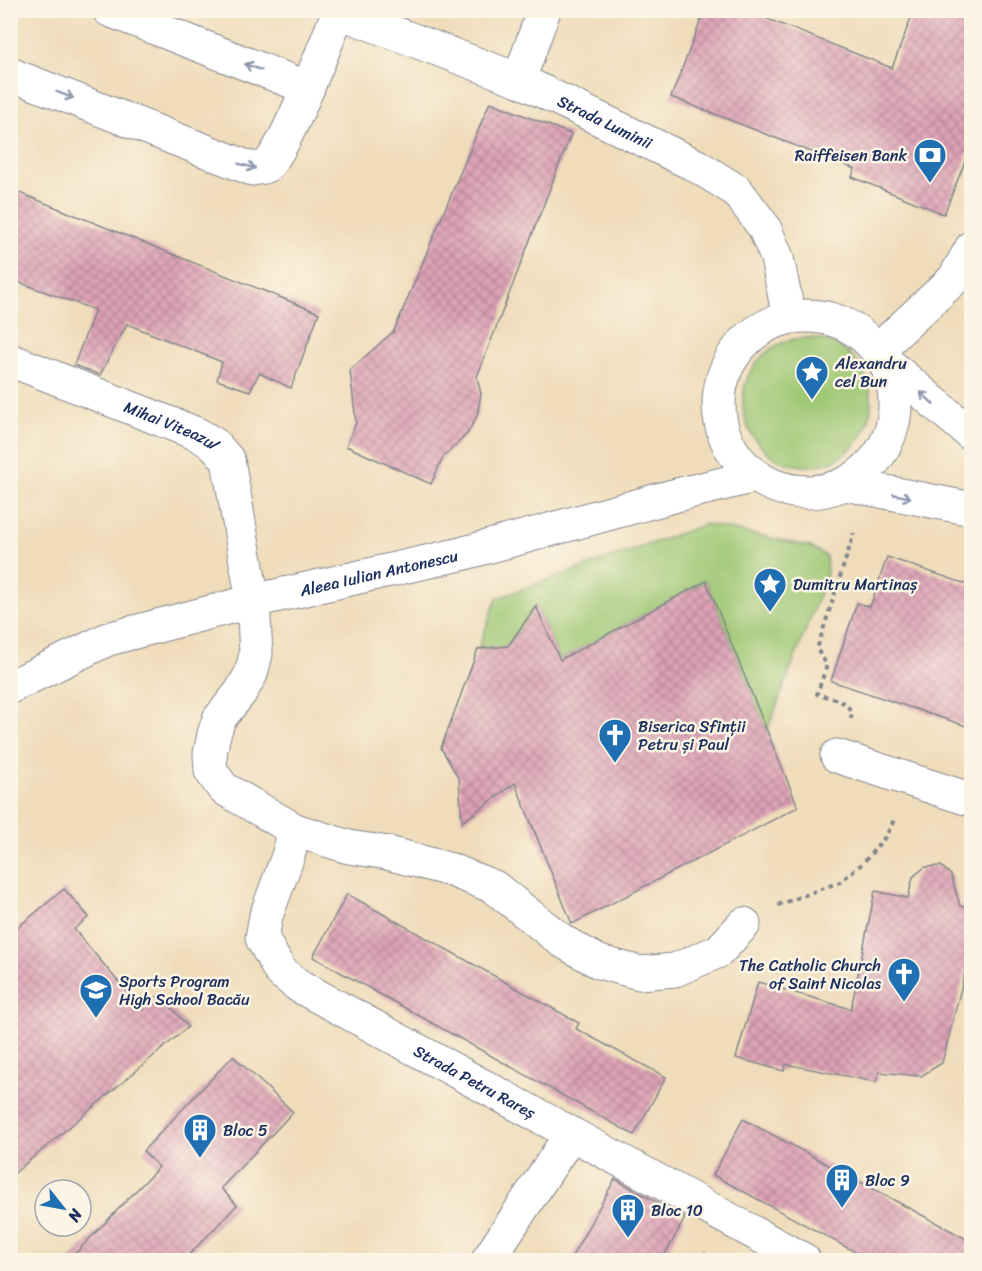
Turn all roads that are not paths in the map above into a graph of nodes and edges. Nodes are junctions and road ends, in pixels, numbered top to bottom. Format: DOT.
graph roads {
  1 [pos="109,10"];
  2 [pos="544,10"];
  3 [pos="339,11"];
  4 [pos="10,74"];
  5 [pos="519,80"];
  6 [pos="308,88"];
  7 [pos="972,248"];
  8 [pos="789,317"];
  9 [pos="881,355"];
  10 [pos="10,360"];
  11 [pos="972,435"];
  12 [pos="754,476"];
  13 [pos="845,484"];
  14 [pos="972,509"];
  15 [pos="253,601"];
  16 [pos="10,687"];
  17 [pos="837,756"];
  18 [pos="972,800"];
  19 [pos="294,830"];
  20 [pos="744,924"];
  21 [pos="571,1134"];
  22 [pos="488,1260"];
  23 [pos="804,1260"];
  6 -- 1 [label="street, one-way"];
  2 -- 5 [label="street"];
  3 -- 5 [label="street, Strada Luminii"];
  3 -- 6 [label="street"];
  4 -- 6 [label="street, one-way"];
  5 -- 8 [label="street, Strada Luminii"];
  7 -- 9 [label="street"];
  8 -- 9 [label="street"];
  8 -- 12 [label="street"];
  11 -- 9 [label="street, one-way"];
  9 -- 13 [label="street"];
  10 -- 15 [label="street, Mihai Viteazul"];
  12 -- 13 [label="street"];
  12 -- 15 [label="street, Aleea Iulian Antonescu"];
  13 -- 14 [label="street, one-way"];
  15 -- 16 [label="street, Aleea Iulian Antonescu"];
  15 -- 19 [label="street"];
  17 -- 18 [label="street"];
  19 -- 20 [label="street"];
  19 -- 21 [label="street, Strada Petru Rareș"];
  21 -- 22 [label="street"];
  21 -- 23 [label="street, Strada Petru Rareș"];
}
